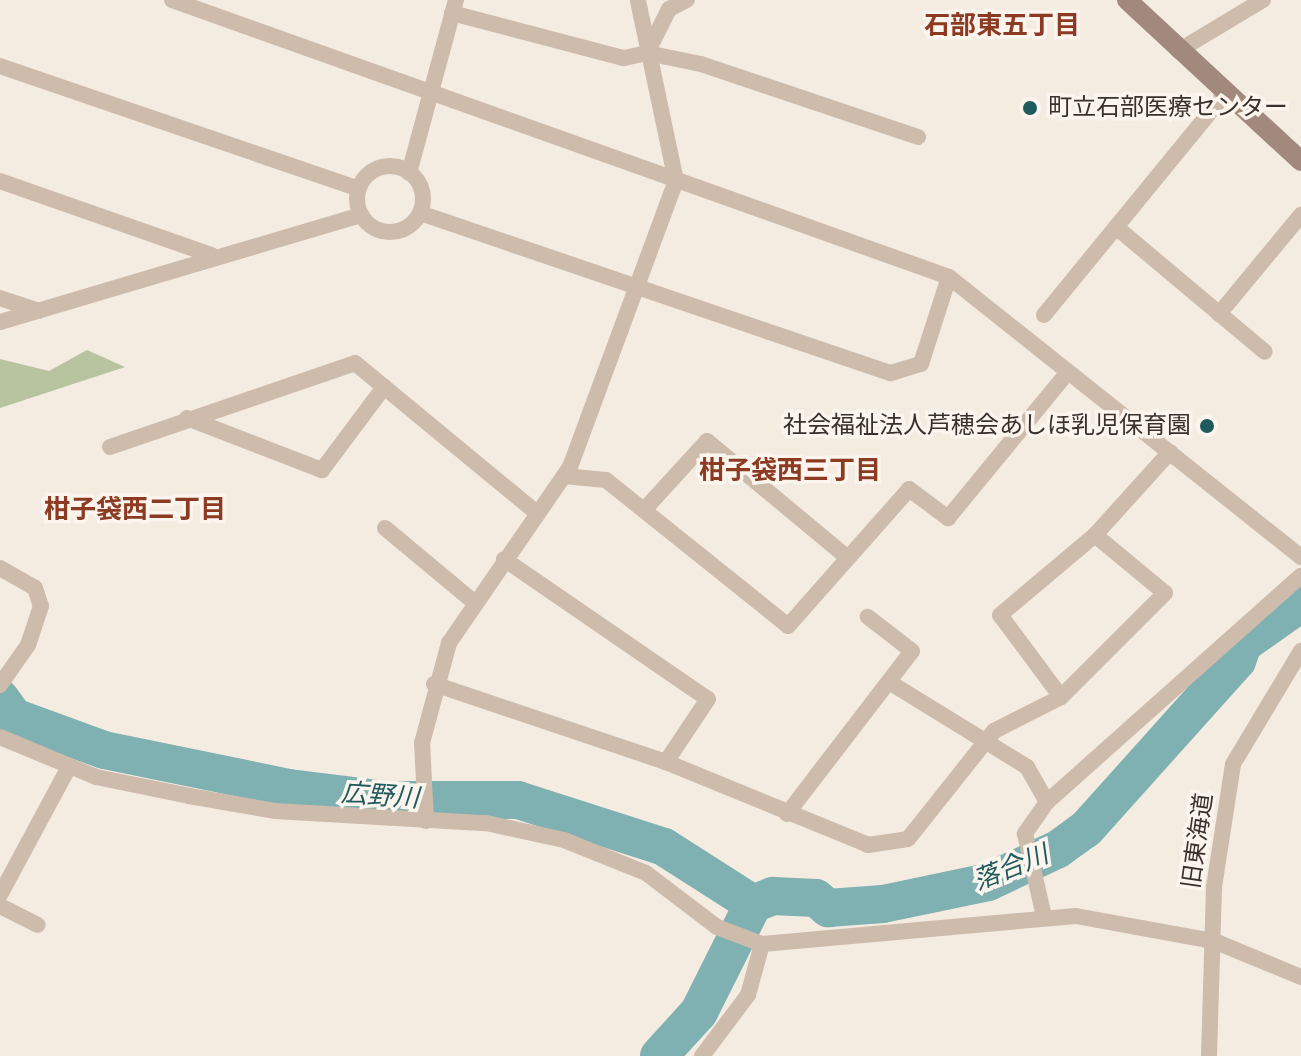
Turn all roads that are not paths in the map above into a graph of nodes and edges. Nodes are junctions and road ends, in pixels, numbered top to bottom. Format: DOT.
graph roads {
  1 [pos="172,0"];
  2 [pos="638,0"];
  3 [pos="687,0"];
  4 [pos="1127,0"];
  5 [pos="1263,0"];
  6 [pos="454,7"];
  7 [pos="1178,51"];
  8 [pos="647,53"];
  9 [pos="0,66"];
  10 [pos="428,92"];
  11 [pos="1224,95"];
  12 [pos="918,137"];
  13 [pos="1301,161"];
  14 [pos="409,173"];
  15 [pos="0,181"];
  16 [pos="676,181"];
  17 [pos="359,189"];
  18 [pos="420,213"];
  19 [pos="361,215"];
  20 [pos="1301,215"];
  21 [pos="1116,227"];
  22 [pos="211,255"];
  23 [pos="949,277"];
  24 [pos="637,282"];
  25 [pos="0,298"];
  26 [pos="39,311"];
  27 [pos="1219,314"];
  28 [pos="1044,315"];
  29 [pos="0,322"];
  30 [pos="1265,352"];
  31 [pos="1067,373"];
  32 [pos="384,387"];
  33 [pos="187,418"];
  34 [pos="110,447"];
  35 [pos="1170,452"];
  36 [pos="564,476"];
  37 [pos="644,510"];
  38 [pos="536,512"];
  39 [pos="385,528"];
  40 [pos="1095,535"];
  41 [pos="1301,557"];
  42 [pos="848,558"];
  43 [pos="504,559"];
  44 [pos="0,568"];
  45 [pos="1301,576"];
  46 [pos="475,603"];
  47 [pos="868,617"];
  48 [pos="1301,651"];
  49 [pos="889,682"];
  50 [pos="434,684"];
  51 [pos="0,685"];
  52 [pos="1061,697"];
  53 [pos="989,738"];
  54 [pos="1,740"];
  55 [pos="666,762"];
  56 [pos="69,767"];
  57 [pos="1047,802"];
  58 [pos="787,814"];
  59 [pos="426,821"];
  60 [pos="0,895"];
  61 [pos="0,906"];
  62 [pos="1044,916"];
  63 [pos="38,925"];
  64 [pos="1214,941"];
  65 [pos="762,944"];
  66 [pos="1301,977"];
  67 [pos="709,1054"];
  68 [pos="1209,1056"];
  1 -- 10 [label="street"];
  2 -- 8 [label="street"];
  3 -- 8 [label="street"];
  4 -- 7 [label="main road"];
  5 -- 7 [label="street"];
  6 -- 8 [label="street"];
  6 -- 10 [label="street"];
  7 -- 11 [label="main road"];
  8 -- 12 [label="street"];
  8 -- 16 [label="street"];
  9 -- 17 [label="street"];
  10 -- 14 [label="street"];
  10 -- 16 [label="street"];
  11 -- 13 [label="main road"];
  11 -- 21 [label="street"];
  14 -- 17 [label="street"];
  14 -- 18 [label="street"];
  15 -- 22 [label="street"];
  16 -- 23 [label="street"];
  16 -- 24 [label="street"];
  17 -- 19 [label="street"];
  18 -- 19 [label="street"];
  18 -- 24 [label="street"];
  19 -- 22 [label="street"];
  20 -- 27 [label="street"];
  21 -- 27 [label="street"];
  21 -- 28 [label="street"];
  22 -- 26 [label="street"];
  23 -- 24 [label="street"];
  23 -- 31 [label="street"];
  24 -- 36 [label="street"];
  25 -- 26 [label="street"];
  26 -- 29 [label="street"];
  27 -- 30 [label="street"];
  31 -- 35 [label="street"];
  31 -- 42 [label="street"];
  32 -- 33 [label="street"];
  32 -- 33 [label="street"];
  32 -- 38 [label="street"];
  33 -- 34 [label="street"];
  35 -- 40 [label="street"];
  35 -- 41 [label="street"];
  36 -- 37 [label="street"];
  36 -- 38 [label="street"];
  37 -- 42 [label="street"];
  37 -- 42 [label="street"];
  38 -- 43 [label="street"];
  39 -- 46 [label="street"];
  40 -- 52 [label="street"];
  40 -- 52 [label="street"];
  43 -- 46 [label="street"];
  43 -- 55 [label="street"];
  44 -- 51 [label="street"];
  45 -- 57 [label="street"];
  46 -- 50 [label="street"];
  47 -- 49 [label="street"];
  48 -- 64 [label="street, 旧東海道"];
  49 -- 53 [label="street"];
  49 -- 58 [label="street"];
  50 -- 55 [label="street"];
  50 -- 59 [label="street"];
  52 -- 53 [label="street"];
  53 -- 57 [label="street"];
  53 -- 58 [label="street"];
  54 -- 56 [label="street"];
  55 -- 58 [label="street"];
  56 -- 59 [label="street"];
  56 -- 60 [label="street"];
  57 -- 62 [label="street"];
  59 -- 65 [label="street"];
  61 -- 63 [label="street"];
  62 -- 64 [label="street"];
  62 -- 65 [label="street"];
  64 -- 66 [label="street"];
  64 -- 68 [label="street, 旧東海道"];
  65 -- 67 [label="street"];
}
